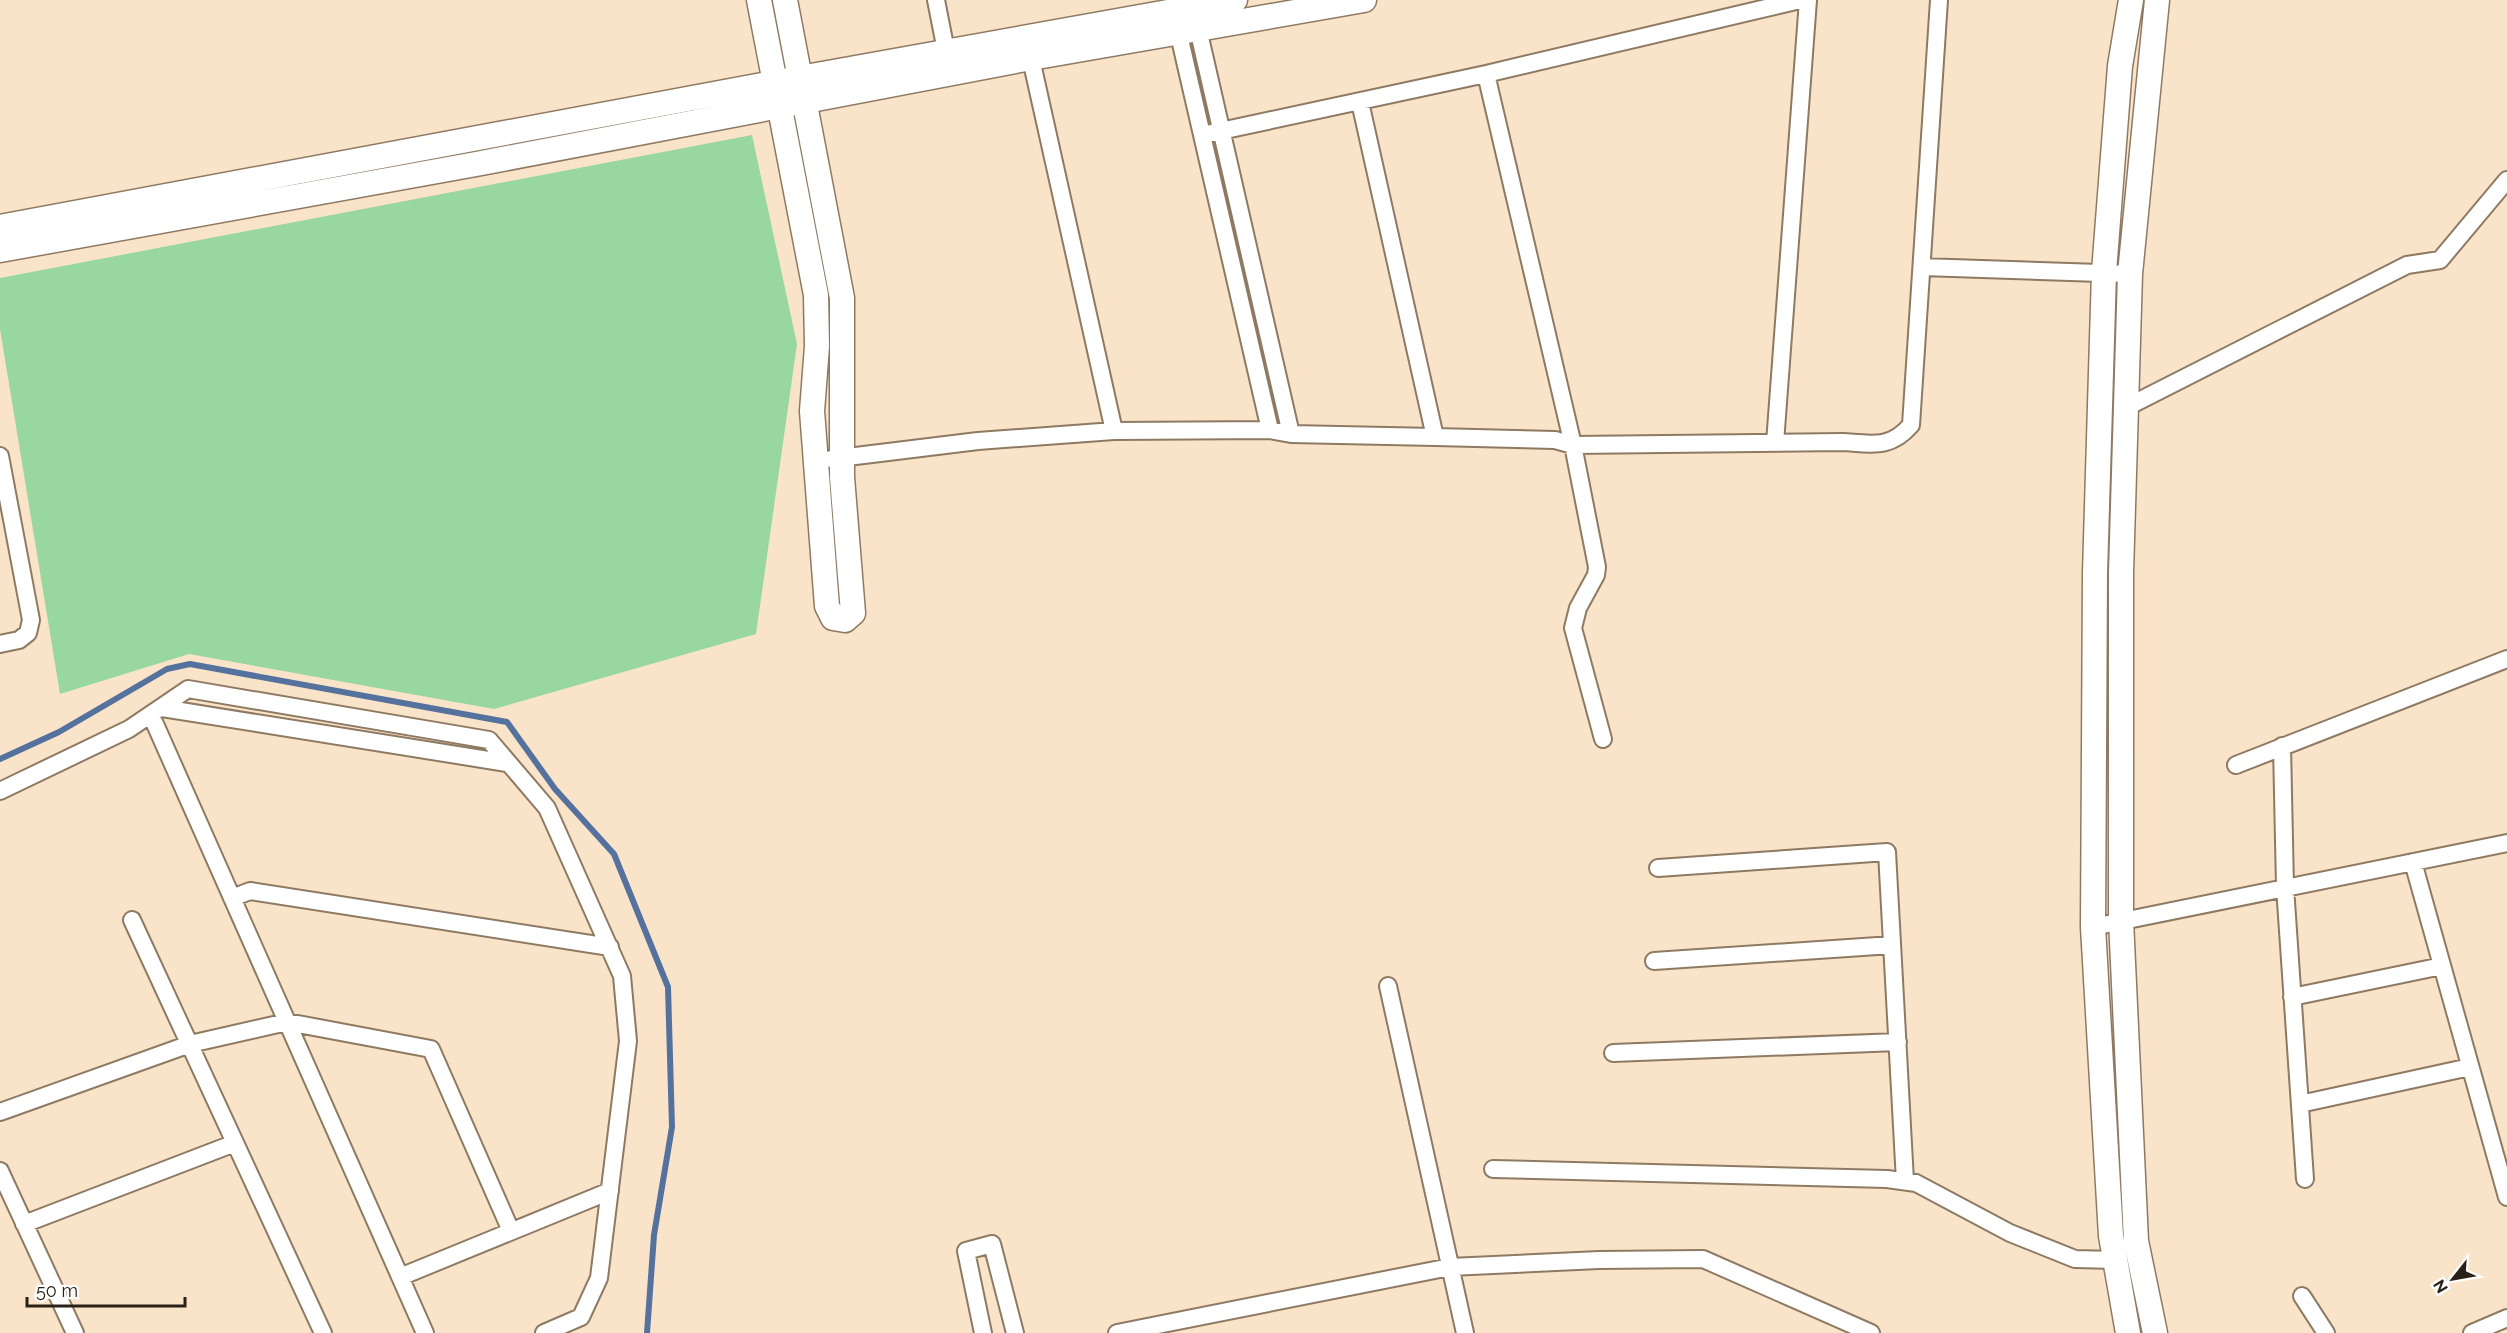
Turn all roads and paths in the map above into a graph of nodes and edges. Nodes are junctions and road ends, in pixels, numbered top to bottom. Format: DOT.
graph roads {
  1 [pos="759,0"];
  2 [pos="785,0"];
  3 [pos="936,0"];
  4 [pos="1235,0"];
  5 [pos="1364,0"];
  6 [pos="1800,0"];
  7 [pos="1808,0"];
  8 [pos="1939,0"];
  9 [pos="2131,0"];
  10 [pos="2157,0"];
  11 [pos="1186,19"];
  12 [pos="1029,47"];
  13 [pos="946,51"];
  14 [pos="1486,74"];
  15 [pos="802,89"];
  16 [pos="778,94"];
  17 [pos="1360,102"];
  18 [pos="1222,131"];
  19 [pos="1202,135"];
  20 [pos="2507,180"];
  21 [pos="0,227"];
  22 [pos="0,250"];
  23 [pos="1922,267"];
  24 [pos="2104,272"];
  25 [pos="2130,274"];
  26 [pos="2125,408"];
  27 [pos="1270,430"];
  28 [pos="1114,431"];
  29 [pos="1291,434"];
  30 [pos="1435,437"];
  31 [pos="1775,443"];
  32 [pos="1573,445"];
  33 [pos="0,456"];
  34 [pos="842,459"];
  35 [pos="815,460"];
  36 [pos="2095,573"];
  37 [pos="2121,573"];
  38 [pos="0,644"];
  39 [pos="2507,659"];
  40 [pos="156,712"];
  41 [pos="1603,739"];
  42 [pos="2282,746"];
  43 [pos="2235,765"];
  44 [pos="0,791"];
  45 [pos="2507,843"];
  46 [pos="2413,862"];
  47 [pos="1658,868"];
  48 [pos="2284,887"];
  49 [pos="232,898"];
  50 [pos="132,920"];
  51 [pos="2121,920"];
  52 [pos="2093,927"];
  53 [pos="1892,945"];
  54 [pos="610,947"];
  55 [pos="1654,961"];
  56 [pos="2442,966"];
  57 [pos="1388,986"];
  58 [pos="2292,997"];
  59 [pos="287,1022"];
  60 [pos="1898,1042"];
  61 [pos="189,1044"];
  62 [pos="1613,1053"];
  63 [pos="2470,1066"];
  64 [pos="2300,1104"];
  65 [pos="0,1112"];
  66 [pos="235,1143"];
  67 [pos="2503,1167"];
  68 [pos="1493,1169"];
  69 [pos="0,1171"];
  70 [pos="2305,1179"];
  71 [pos="1905,1181"];
  72 [pos="610,1191"];
  73 [pos="2507,1197"];
  74 [pos="24,1224"];
  75 [pos="511,1231"];
  76 [pos="2116,1260"];
  77 [pos="1450,1267"];
  78 [pos="400,1277"];
  79 [pos="2302,1296"];
  80 [pos="2507,1318"];
  81 [pos="75,1333"];
  82 [pos="323,1333"];
  83 [pos="425,1333"];
  84 [pos="544,1333"];
  85 [pos="982,1333"];
  86 [pos="1015,1333"];
  87 [pos="1118,1333"];
  88 [pos="1465,1333"];
  89 [pos="1871,1333"];
  90 [pos="2128,1333"];
  91 [pos="2155,1333"];
  92 [pos="2326,1333"];
  93 [pos="2472,1333"];
  1 -- 16 [label="street"];
  2 -- 15 [label="street"];
  3 -- 13 [label="street"];
  4 -- 11 [label="street"];
  5 -- 11 [label="street"];
  6 -- 14 [label="street"];
  7 -- 31 [label="street"];
  8 -- 23 [label="street"];
  9 -- 24 [label="street"];
  10 -- 25 [label="street"];
  11 -- 12 [label="street"];
  11 -- 18 [label="street"];
  11 -- 19 [label="street"];
  12 -- 13 [label="street"];
  12 -- 15 [label="street"];
  12 -- 28 [label="street"];
  13 -- 15 [label="street"];
  14 -- 17 [label="street"];
  14 -- 32 [label="street"];
  15 -- 16 [label="street"];
  15 -- 34 [label="street"];
  16 -- 21 [label="street"];
  16 -- 22 [label="street"];
  16 -- 35 [label="street"];
  17 -- 18 [label="street"];
  17 -- 30 [label="street"];
  18 -- 19 [label="street"];
  18 -- 29 [label="street"];
  19 -- 27 [label="street"];
  20 -- 26 [label="street"];
  23 -- 24 [label="street"];
  23 -- 31 [label="street"];
  24 -- 25 [label="street"];
  24 -- 36 [label="street"];
  25 -- 26 [label="street"];
  26 -- 37 [label="street"];
  27 -- 28 [label="street"];
  27 -- 29 [label="street"];
  28 -- 34 [label="street"];
  29 -- 30 [label="street"];
  30 -- 32 [label="street"];
  31 -- 32 [label="street"];
  32 -- 41 [label="street"];
  33 -- 38 [label="street"];
  34 -- 35 [label="street"];
  34 -- 35 [label="street"];
  36 -- 37 [label="street"];
  36 -- 52 [label="street"];
  37 -- 51 [label="street"];
  39 -- 42 [label="street"];
  40 -- 44 [label="street"];
  40 -- 49 [label="street"];
  40 -- 54 [label="street"];
  42 -- 43 [label="street"];
  42 -- 48 [label="street"];
  45 -- 46 [label="street"];
  46 -- 48 [label="street"];
  46 -- 56 [label="street"];
  47 -- 53 [label="street"];
  48 -- 51 [label="street"];
  48 -- 58 [label="street"];
  49 -- 54 [label="street"];
  49 -- 59 [label="street"];
  50 -- 61 [label="street"];
  51 -- 52 [label="street"];
  51 -- 91 [label="street"];
  52 -- 76 [label="street"];
  53 -- 55 [label="street"];
  53 -- 60 [label="street"];
  54 -- 72 [label="street"];
  56 -- 58 [label="street"];
  56 -- 63 [label="street"];
  57 -- 77 [label="street"];
  58 -- 64 [label="street"];
  59 -- 61 [label="street"];
  59 -- 75 [label="street"];
  59 -- 78 [label="street"];
  60 -- 62 [label="street"];
  60 -- 71 [label="street"];
  61 -- 65 [label="street"];
  61 -- 66 [label="street"];
  63 -- 64 [label="street"];
  63 -- 67 [label="street"];
  64 -- 70 [label="street"];
  66 -- 74 [label="street"];
  66 -- 82 [label="street"];
  67 -- 73 [label="street"];
  68 -- 71 [label="street"];
  69 -- 74 [label="street"];
  71 -- 76 [label="street"];
  72 -- 75 [label="street"];
  72 -- 84 [label="street"];
  74 -- 81 [label="street"];
  75 -- 78 [label="street"];
  76 -- 90 [label="street"];
  77 -- 87 [label="street"];
  77 -- 88 [label="street"];
  77 -- 89 [label="street"];
  78 -- 83 [label="street"];
  79 -- 92 [label="street"];
  80 -- 93 [label="street"];
  85 -- 86 [label="street"];
}
